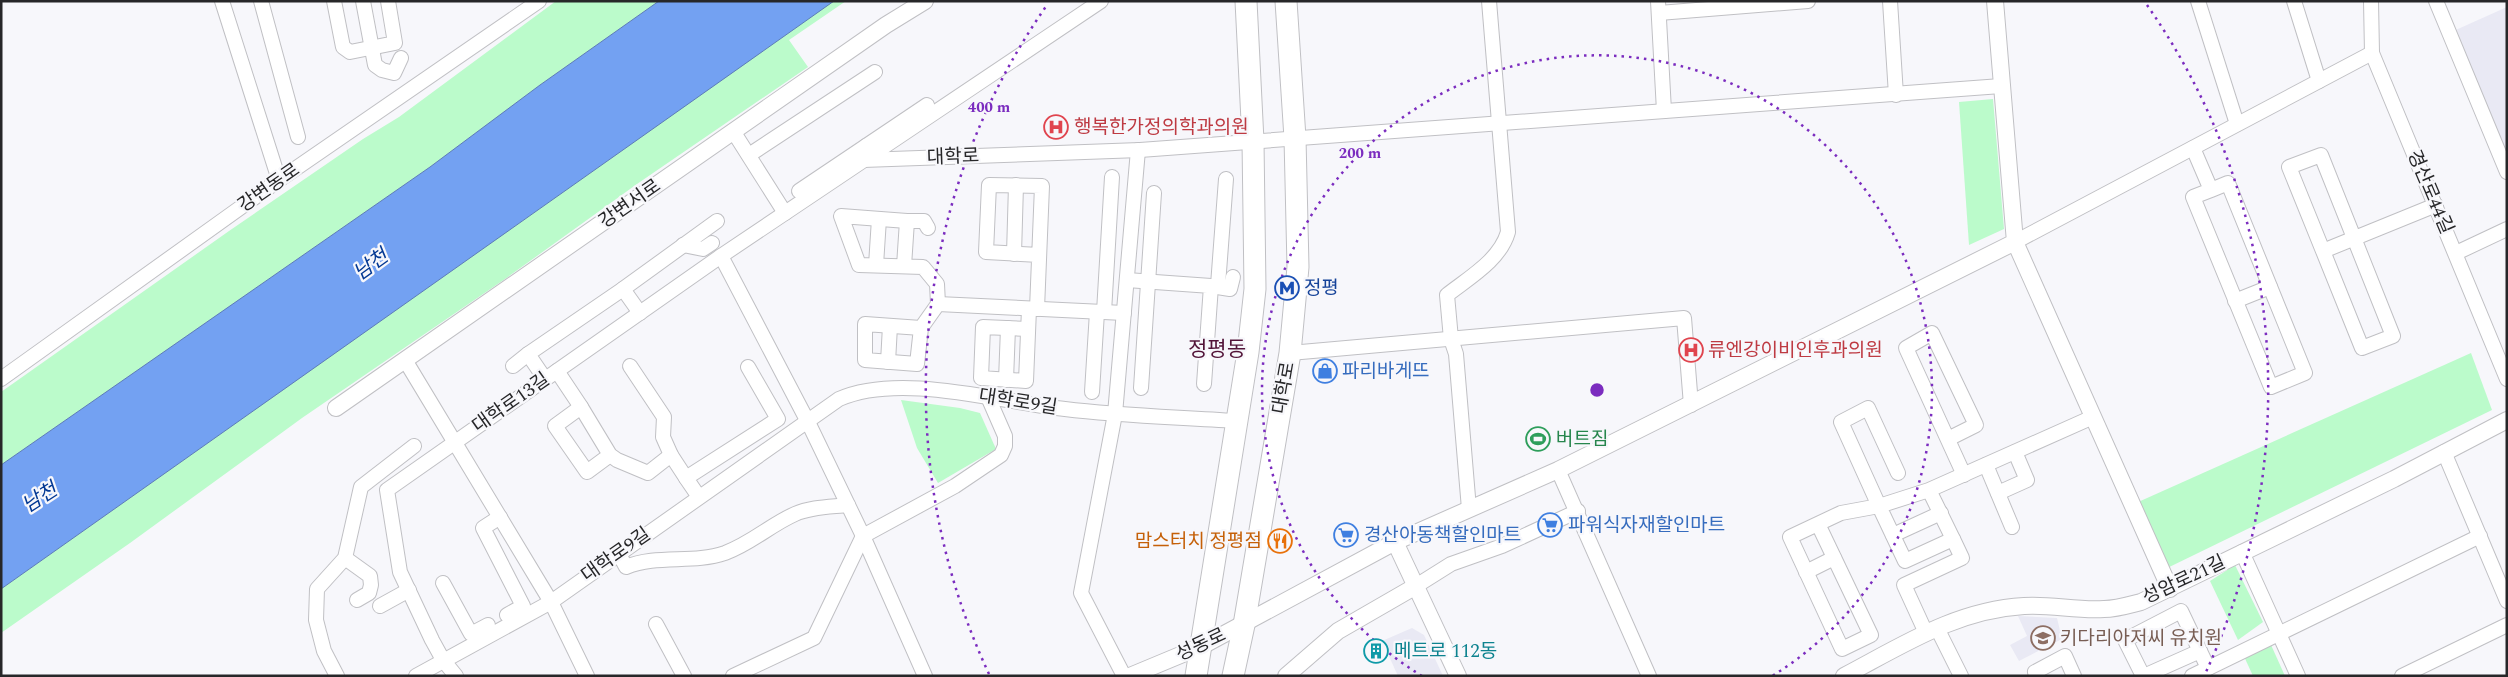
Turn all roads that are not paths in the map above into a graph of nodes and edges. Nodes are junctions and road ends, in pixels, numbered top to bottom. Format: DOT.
graph roads {
  1 [pos="222,1"];
  2 [pos="261,1"];
  3 [pos="334,1"];
  4 [pos="363,1"];
  5 [pos="388,1"];
  6 [pos="539,1"];
  7 [pos="925,1"];
  8 [pos="1101,1"];
  9 [pos="1246,1"];
  10 [pos="1286,1"];
  11 [pos="1489,1"];
  12 [pos="1808,1"];
  13 [pos="1890,1"];
  14 [pos="1995,1"];
  15 [pos="2198,1"];
  16 [pos="2294,1"];
  17 [pos="2371,1"];
  18 [pos="2436,1"];
  19 [pos="1658,7"];
  20 [pos="372,47"];
  21 [pos="2372,53"];
  22 [pos="401,58"];
  23 [pos="875,72"];
  24 [pos="2320,81"];
  25 [pos="2001,86"];
  26 [pos="825,93"];
  27 [pos="1896,95"];
  28 [pos="927,105"];
  29 [pos="1664,111"];
  30 [pos="805,118"];
  31 [pos="1499,122"];
  32 [pos="2237,124"];
  33 [pos="734,131"];
  34 [pos="298,137"];
  35 [pos="1295,138"];
  36 [pos="1253,141"];
  37 [pos="2193,148"];
  38 [pos="1138,150"];
  39 [pos="749,155"];
  40 [pos="865,156"];
  41 [pos="2507,172"];
  42 [pos="1112,177"];
  43 [pos="1226,179"];
  44 [pos="279,180"];
  45 [pos="1016,185"];
  46 [pos="2211,190"];
  47 [pos="799,191"];
  48 [pos="1154,193"];
  49 [pos="2436,206"];
  50 [pos="785,213"];
  51 [pos="879,219"];
  52 [pos="717,221"];
  53 [pos="907,221"];
  54 [pos="928,228"];
  55 [pos="2507,229"];
  56 [pos="2354,238"];
  57 [pos="2015,242"];
  58 [pos="712,243"];
  59 [pos="683,245"];
  60 [pos="2323,251"];
  61 [pos="2456,253"];
  62 [pos="1014,254"];
  63 [pos="1039,255"];
  64 [pos="721,256"];
  65 [pos="876,265"];
  66 [pos="904,266"];
  67 [pos="1234,277"];
  68 [pos="1127,280"];
  69 [pos="1148,281"];
  70 [pos="1211,286"];
  71 [pos="2270,287"];
  72 [pos="622,289"];
  73 [pos="2236,300"];
  74 [pos="938,304"];
  75 [pos="997,307"];
  76 [pos="1033,309"];
  77 [pos="640,312"];
  78 [pos="1101,312"];
  79 [pos="1124,313"];
  80 [pos="890,326"];
  81 [pos="1002,327"];
  82 [pos="921,328"];
  83 [pos="1028,329"];
  84 [pos="1451,338"];
  85 [pos="1290,353"];
  86 [pos="528,354"];
  87 [pos="405,360"];
  88 [pos="888,362"];
  89 [pos="513,366"];
  90 [pos="630,366"];
  91 [pos="748,367"];
  92 [pos="551,375"];
  93 [pos="2507,378"];
  94 [pos="1,379"];
  95 [pos="1006,380"];
  96 [pos="1204,384"];
  97 [pos="1141,388"];
  98 [pos="1092,392"];
  99 [pos="988,398"];
  100 [pos="1691,405"];
  101 [pos="581,407"];
  102 [pos="336,408"];
  103 [pos="1116,414"];
  104 [pos="2093,417"];
  105 [pos="2507,420"];
  106 [pos="1236,421"];
  107 [pos="808,422"];
  108 [pos="1948,439"];
  109 [pos="455,442"];
  110 [pos="414,446"];
  111 [pos="2015,452"];
  112 [pos="2444,452"];
  113 [pos="610,455"];
  114 [pos="671,455"];
  115 [pos="1986,465"];
  116 [pos="1558,470"];
  117 [pos="1898,473"];
  118 [pos="1964,475"];
  119 [pos="686,478"];
  120 [pos="1929,490"];
  121 [pos="1998,493"];
  122 [pos="699,497"];
  123 [pos="848,505"];
  124 [pos="1879,506"];
  125 [pos="1469,509"];
  126 [pos="1578,511"];
  127 [pos="1941,513"];
  128 [pos="500,517"];
  129 [pos="1818,524"];
  130 [pos="2012,527"];
  131 [pos="1894,535"];
  132 [pos="863,536"];
  133 [pos="2480,536"];
  134 [pos="1953,539"];
  135 [pos="1395,542"];
  136 [pos="2242,552"];
  137 [pos="619,554"];
  138 [pos="345,558"];
  139 [pos="1834,558"];
  140 [pos="1806,572"];
  141 [pos="443,583"];
  142 [pos="1416,586"];
  143 [pos="2170,589"];
  144 [pos="409,590"];
  145 [pos="357,600"];
  146 [pos="2507,601"];
  147 [pos="551,602"];
  148 [pos="380,606"];
  149 [pos="656,624"];
  150 [pos="1244,625"];
  151 [pos="2507,625"];
  152 [pos="1932,631"];
  153 [pos="2279,633"];
  154 [pos="1202,646"];
  155 [pos="2200,651"];
  156 [pos="443,660"];
  157 [pos="2208,668"];
  158 [pos="338,676"];
  159 [pos="416,676"];
  160 [pos="456,676"];
  161 [pos="587,676"];
  162 [pos="684,676"];
  163 [pos="733,676"];
  164 [pos="925,676"];
  165 [pos="1124,676"];
  166 [pos="1130,676"];
  167 [pos="1196,676"];
  168 [pos="1233,676"];
  169 [pos="1286,676"];
  170 [pos="1458,676"];
  171 [pos="1648,676"];
  172 [pos="1844,676"];
  173 [pos="1961,676"];
  174 [pos="2036,676"];
  175 [pos="2074,676"];
  176 [pos="2143,676"];
  177 [pos="2192,676"];
  178 [pos="2298,676"];
  179 [pos="2402,676"];
  1 -- 44 [label="street"];
  2 -- 34 [label="street"];
  3 -- 20 [label="street"];
  4 -- 20 [label="street"];
  5 -- 20 [label="street"];
  6 -- 44 [label="street, 강변동로"];
  7 -- 33 [label="street, 강변서로"];
  8 -- 40 [label="street"];
  9 -- 36 [label="main road"];
  10 -- 35 [label="main road"];
  11 -- 31 [label="street"];
  12 -- 19 [label="street"];
  13 -- 27 [label="street"];
  14 -- 25 [label="street"];
  15 -- 32 [label="street"];
  16 -- 24 [label="street"];
  17 -- 21 [label="street, 경산로44길"];
  18 -- 41 [label="street"];
  19 -- 29 [label="street"];
  20 -- 22 [label="street"];
  21 -- 24 [label="street"];
  21 -- 49 [label="street, 경산로44길"];
  23 -- 30 [label="street"];
  24 -- 32 [label="street"];
  25 -- 27 [label="street"];
  25 -- 57 [label="street"];
  26 -- 30 [label="street"];
  27 -- 29 [label="street"];
  28 -- 40 [label="street"];
  29 -- 31 [label="street"];
  30 -- 39 [label="street"];
  31 -- 35 [label="street"];
  31 -- 84 [label="street"];
  32 -- 37 [label="street"];
  33 -- 39 [label="street"];
  33 -- 87 [label="street, 강변서로"];
  35 -- 36 [label="street, 대학로"];
  35 -- 85 [label="main road, 대학로"];
  36 -- 38 [label="street, 대학로"];
  36 -- 106 [label="main road"];
  37 -- 46 [label="street"];
  37 -- 57 [label="street"];
  38 -- 40 [label="street, 대학로"];
  38 -- 68 [label="street"];
  39 -- 50 [label="street"];
  40 -- 47 [label="street"];
  40 -- 50 [label="street, 대학로13길"];
  42 -- 78 [label="street"];
  43 -- 70 [label="street"];
  44 -- 94 [label="street, 강변동로"];
  45 -- 62 [label="street"];
  45 -- 62 [label="street"];
  45 -- 63 [label="street"];
  46 -- 71 [label="street"];
  46 -- 73 [label="street"];
  48 -- 69 [label="street"];
  49 -- 56 [label="street"];
  49 -- 61 [label="street, 경산로44길"];
  50 -- 64 [label="street, 대학로13길"];
  51 -- 53 [label="street"];
  51 -- 65 [label="street"];
  51 -- 65 [label="street"];
  52 -- 59 [label="street"];
  53 -- 54 [label="street"];
  53 -- 66 [label="street"];
  55 -- 61 [label="street"];
  56 -- 60 [label="street"];
  56 -- 60 [label="street"];
  56 -- 60 [label="street"];
  57 -- 100 [label="street, 성동로"];
  57 -- 104 [label="street"];
  58 -- 59 [label="street"];
  59 -- 72 [label="street"];
  61 -- 93 [label="street, 경산로44길"];
  62 -- 63 [label="street"];
  63 -- 76 [label="street"];
  64 -- 77 [label="street, 대학로13길"];
  64 -- 107 [label="street"];
  65 -- 66 [label="street"];
  66 -- 74 [label="street"];
  67 -- 70 [label="street"];
  68 -- 69 [label="street"];
  68 -- 79 [label="street"];
  69 -- 70 [label="street"];
  69 -- 97 [label="street"];
  70 -- 96 [label="street"];
  71 -- 73 [label="street"];
  71 -- 73 [label="street"];
  72 -- 77 [label="street"];
  72 -- 86 [label="street"];
  74 -- 75 [label="street"];
  74 -- 82 [label="street"];
  75 -- 76 [label="street"];
  75 -- 81 [label="street"];
  76 -- 78 [label="street"];
  76 -- 83 [label="street"];
  77 -- 92 [label="street, 대학로13길"];
  78 -- 79 [label="street"];
  78 -- 98 [label="street"];
  79 -- 103 [label="street"];
  80 -- 82 [label="street"];
  80 -- 88 [label="street"];
  80 -- 88 [label="street"];
  81 -- 83 [label="street"];
  81 -- 95 [label="street"];
  81 -- 95 [label="street"];
  82 -- 88 [label="street"];
  83 -- 95 [label="street"];
  84 -- 85 [label="street"];
  84 -- 100 [label="street"];
  84 -- 125 [label="street"];
  85 -- 150 [label="main road, 대학로"];
  86 -- 89 [label="street"];
  86 -- 92 [label="street"];
  87 -- 102 [label="street, 강변서로"];
  87 -- 109 [label="street"];
  90 -- 114 [label="street"];
  91 -- 119 [label="street"];
  92 -- 101 [label="street"];
  92 -- 109 [label="street, 대학로13길"];
  99 -- 103 [label="street, 대학로9길"];
  99 -- 107 [label="street, 대학로9길"];
  99 -- 132 [label="street"];
  100 -- 116 [label="street, 성동로"];
  101 -- 113 [label="street"];
  101 -- 113 [label="street"];
  103 -- 106 [label="street, 대학로9길"];
  103 -- 165 [label="street"];
  104 -- 111 [label="street"];
  104 -- 143 [label="street"];
  105 -- 112 [label="street, 성암로21길"];
  106 -- 154 [label="main road"];
  107 -- 122 [label="street, 대학로9길"];
  107 -- 123 [label="street"];
  108 -- 108 [label="street"];
  108 -- 118 [label="street"];
  109 -- 128 [label="street"];
  109 -- 144 [label="street, 대학로13길"];
  110 -- 138 [label="street"];
  111 -- 115 [label="street"];
  111 -- 121 [label="street"];
  112 -- 133 [label="street"];
  112 -- 136 [label="street, 성암로21길"];
  113 -- 114 [label="street"];
  114 -- 119 [label="street"];
  115 -- 118 [label="street"];
  115 -- 121 [label="street"];
  116 -- 125 [label="street, 성동로"];
  116 -- 126 [label="street"];
  117 -- 124 [label="street"];
  118 -- 120 [label="street"];
  119 -- 122 [label="street"];
  120 -- 124 [label="street"];
  120 -- 127 [label="street"];
  121 -- 130 [label="street"];
  122 -- 137 [label="street, 대학로9길"];
  123 -- 132 [label="street"];
  123 -- 137 [label="street"];
  124 -- 129 [label="street"];
  124 -- 131 [label="street"];
  125 -- 135 [label="street, 성동로"];
  126 -- 142 [label="street"];
  126 -- 171 [label="street"];
  127 -- 131 [label="street"];
  127 -- 134 [label="street"];
  128 -- 141 [label="street"];
  128 -- 147 [label="street"];
  129 -- 139 [label="street"];
  129 -- 140 [label="street"];
  131 -- 134 [label="street"];
  132 -- 163 [label="street"];
  132 -- 164 [label="street"];
  133 -- 146 [label="street"];
  133 -- 153 [label="street"];
  134 -- 152 [label="street"];
  135 -- 142 [label="street"];
  135 -- 150 [label="street, 성동로"];
  136 -- 143 [label="street, 성암로21길"];
  136 -- 153 [label="street"];
  137 -- 147 [label="street, 대학로9길"];
  138 -- 145 [label="street"];
  138 -- 158 [label="street"];
  139 -- 140 [label="street"];
  139 -- 140 [label="street"];
  142 -- 169 [label="street"];
  142 -- 170 [label="street"];
  143 -- 152 [label="street, 성암로21길"];
  144 -- 148 [label="street"];
  144 -- 156 [label="street, 대학로13길"];
  147 -- 156 [label="street, 대학로9길"];
  147 -- 161 [label="street"];
  149 -- 162 [label="street"];
  150 -- 154 [label="street, 성동로"];
  150 -- 168 [label="main road, 대학로"];
  151 -- 179 [label="street"];
  152 -- 172 [label="street, 성암로21길"];
  152 -- 173 [label="street"];
  153 -- 157 [label="street"];
  153 -- 178 [label="street"];
  154 -- 166 [label="street, 성동로"];
  154 -- 167 [label="main road"];
  155 -- 157 [label="street"];
  155 -- 176 [label="street"];
  155 -- 176 [label="street"];
  156 -- 159 [label="street, 대학로9길"];
  156 -- 160 [label="street, 대학로13길"];
  157 -- 177 [label="street"];
  174 -- 175 [label="street"];
}
